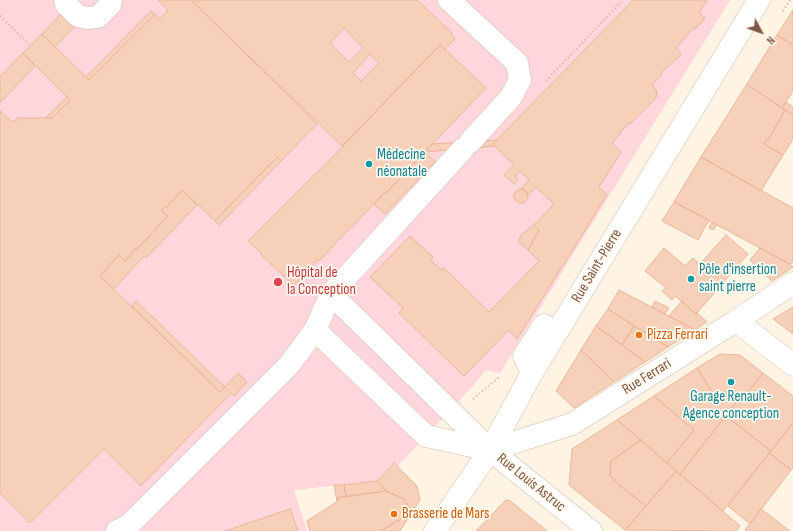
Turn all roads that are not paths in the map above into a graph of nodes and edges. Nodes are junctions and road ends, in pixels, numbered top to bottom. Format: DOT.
graph roads {
  1 [pos="65,0"];
  2 [pos="111,0"];
  3 [pos="449,0"];
  4 [pos="759,0"];
  5 [pos="793,283"];
  6 [pos="331,294"];
  7 [pos="736,321"];
  8 [pos="315,330"];
  9 [pos="793,366"];
  10 [pos="490,450"];
  11 [pos="117,531"];
  12 [pos="435,531"];
  13 [pos="591,531"];
  1 -- 2 [label="street"];
  3 -- 6 [label="street"];
  4 -- 10 [label="street, Rue Saint-Pierre"];
  5 -- 7 [label="street, Rue Ferrari"];
  6 -- 8 [label="street"];
  6 -- 10 [label="street, Rue Louis Astruc"];
  7 -- 9 [label="street"];
  7 -- 10 [label="street, Rue Ferrari"];
  8 -- 10 [label="street"];
  8 -- 11 [label="street"];
  10 -- 12 [label="street, Rue Saint-Pierre"];
  10 -- 13 [label="street, Rue Louis Astruc"];
}
